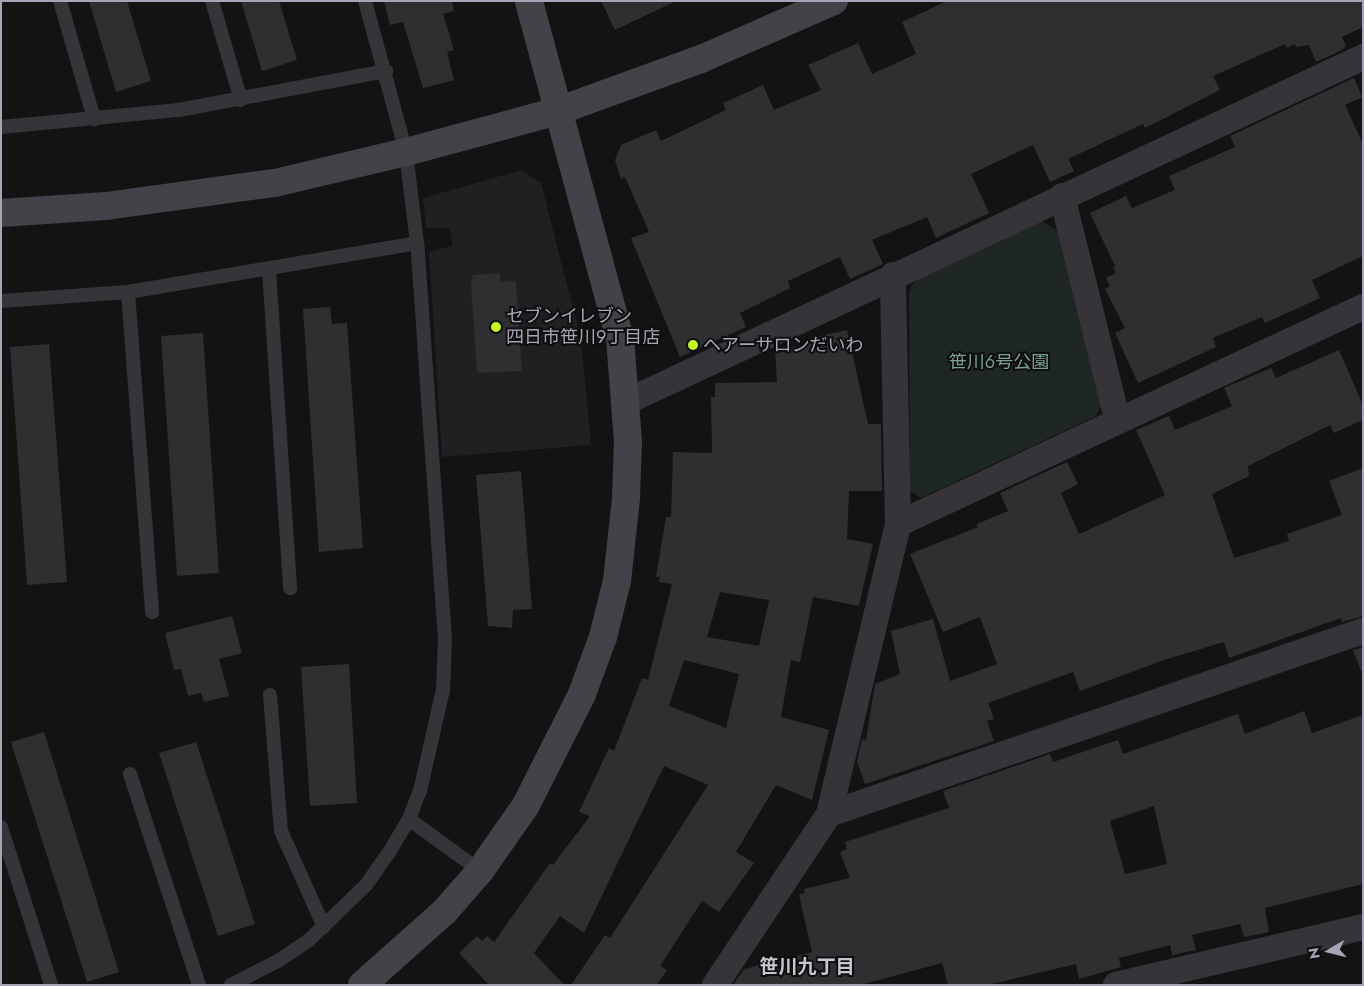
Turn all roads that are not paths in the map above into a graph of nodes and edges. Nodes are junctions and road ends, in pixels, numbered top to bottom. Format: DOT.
graph roads {
  1 [pos="60,1"];
  2 [pos="212,1"];
  3 [pos="365,1"];
  4 [pos="529,1"];
  5 [pos="834,1"];
  6 [pos="1363,57"];
  7 [pos="386,71"];
  8 [pos="241,100"];
  9 [pos="558,111"];
  10 [pos="94,119"];
  11 [pos="1,127"];
  12 [pos="406,152"];
  13 [pos="1062,196"];
  14 [pos="1,213"];
  15 [pos="417,243"];
  16 [pos="269,270"];
  17 [pos="893,275"];
  18 [pos="128,292"];
  19 [pos="1,301"];
  20 [pos="1363,306"];
  21 [pos="626,402"];
  22 [pos="1117,419"];
  23 [pos="898,524"];
  24 [pos="290,588"];
  25 [pos="152,612"];
  26 [pos="1363,631"];
  27 [pos="270,695"];
  28 [pos="130,774"];
  29 [pos="829,814"];
  30 [pos="409,819"];
  31 [pos="1,827"];
  32 [pos="480,870"];
  33 [pos="324,927"];
  34 [pos="1363,927"];
  35 [pos="51,985"];
  36 [pos="199,985"];
  37 [pos="231,985"];
  38 [pos="362,985"];
  39 [pos="715,985"];
  40 [pos="1116,985"];
  1 -- 10 [label="lane"];
  2 -- 8 [label="lane"];
  3 -- 7 [label="lane"];
  4 -- 9 [label="street"];
  5 -- 9 [label="street"];
  6 -- 13 [label="street"];
  7 -- 8 [label="lane"];
  7 -- 12 [label="lane"];
  8 -- 10 [label="lane"];
  9 -- 12 [label="street"];
  9 -- 21 [label="street"];
  10 -- 11 [label="lane"];
  12 -- 14 [label="street"];
  12 -- 15 [label="lane"];
  13 -- 17 [label="street"];
  13 -- 22 [label="street"];
  15 -- 16 [label="lane"];
  15 -- 30 [label="lane"];
  16 -- 18 [label="lane"];
  16 -- 24 [label="lane"];
  17 -- 21 [label="street"];
  17 -- 23 [label="street"];
  18 -- 19 [label="lane"];
  18 -- 25 [label="lane"];
  20 -- 22 [label="street"];
  21 -- 32 [label="street"];
  22 -- 23 [label="street"];
  23 -- 29 [label="street"];
  26 -- 29 [label="street"];
  27 -- 33 [label="lane"];
  28 -- 36 [label="lane"];
  29 -- 39 [label="street"];
  30 -- 32 [label="lane"];
  30 -- 33 [label="lane"];
  31 -- 35 [label="lane"];
  32 -- 38 [label="street"];
  33 -- 37 [label="lane"];
  34 -- 40 [label="street"];
}
